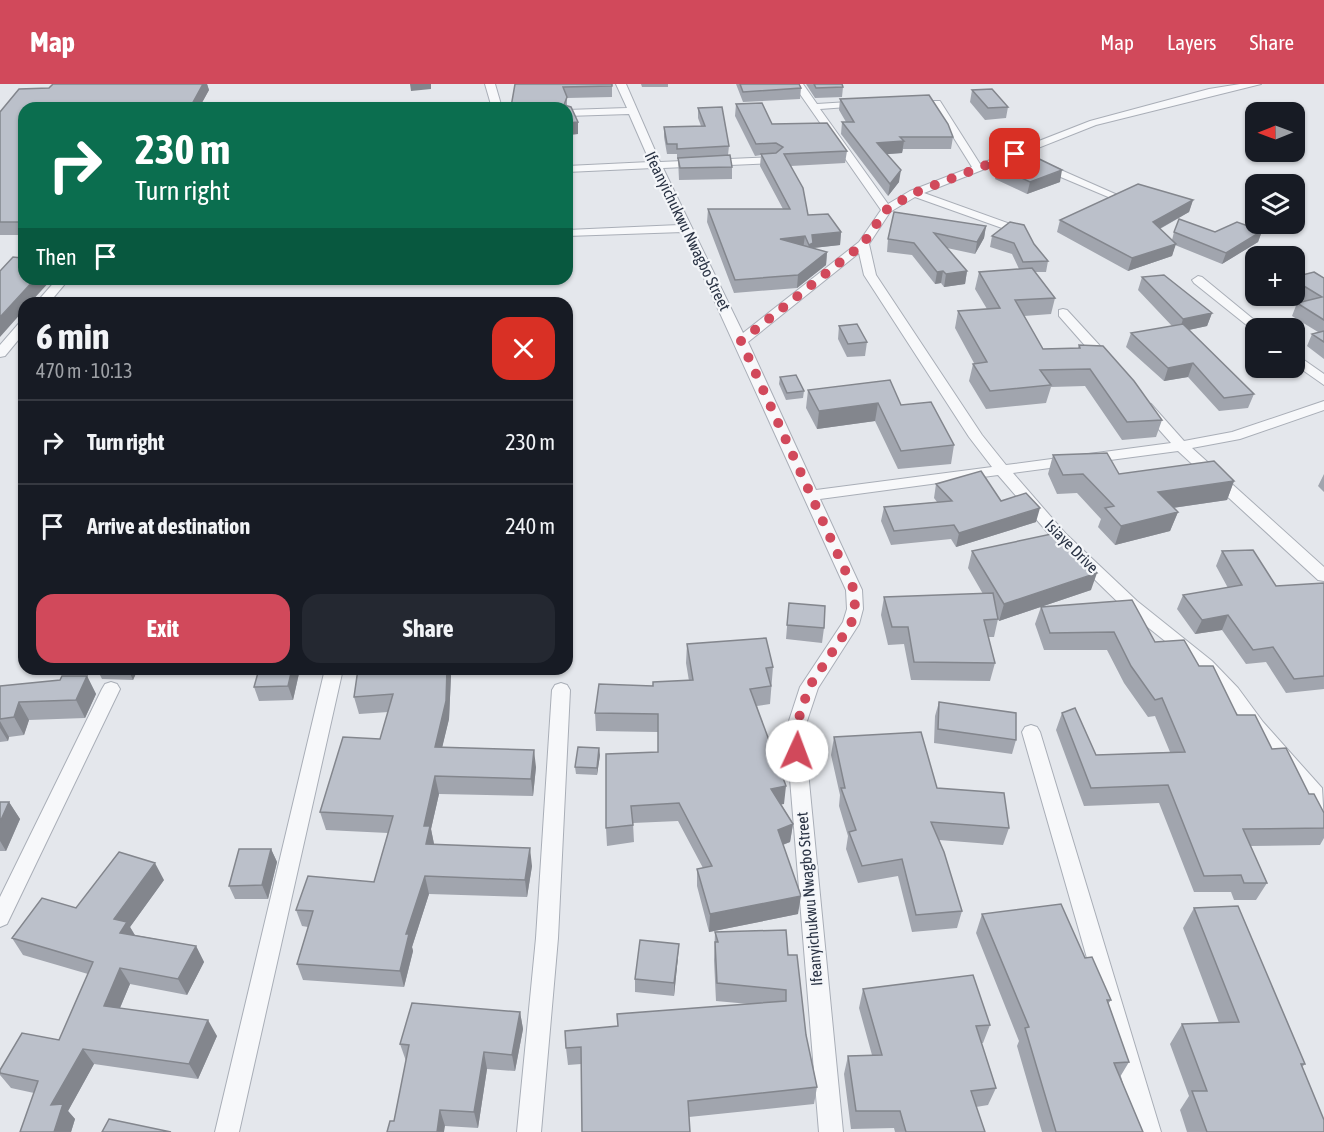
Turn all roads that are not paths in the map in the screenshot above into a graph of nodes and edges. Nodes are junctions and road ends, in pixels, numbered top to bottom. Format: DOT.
graph roads {
  1 [pos="490,84"];
  2 [pos="621,84"];
  3 [pos="798,84"];
  4 [pos="1256,84"];
  5 [pos="495,102"];
  6 [pos="868,102"];
  7 [pos="938,103"];
  8 [pos="814,107"];
  9 [pos="633,111"];
  10 [pos="573,113"];
  11 [pos="1015,154"];
  12 [pos="775,160"];
  13 [pos="657,167"];
  14 [pos="977,167"];
  15 [pos="573,169"];
  16 [pos="914,193"];
  17 [pos="1117,197"];
  18 [pos="886,210"];
  19 [pos="687,228"];
  20 [pos="1020,231"];
  21 [pos="573,233"];
  22 [pos="863,244"];
  23 [pos="1198,280"];
  24 [pos="58,285"];
  25 [pos="47,297"];
  26 [pos="1064,313"];
  27 [pos="1246,318"];
  28 [pos="18,332"];
  29 [pos="741,341"];
  30 [pos="0,353"];
  31 [pos="1305,366"];
  32 [pos="1118,375"];
  33 [pos="1324,381"];
  34 [pos="1134,393"];
  35 [pos="1324,405"];
  36 [pos="1181,446"];
  37 [pos="1000,470"];
  38 [pos="810,496"];
  39 [pos="1324,576"];
  40 [pos="333,675"];
  41 [pos="111,689"];
  42 [pos="561,690"];
  43 [pos="1031,732"];
  44 [pos="1324,814"];
  45 [pos="0,918"];
  46 [pos="227,1132"];
  47 [pos="529,1132"];
  48 [pos="831,1132"];
  49 [pos="1149,1132"];
  1 -- 5 [label="street"];
  2 -- 9 [label="street, Ifeanyichukwu Nwagbo Street"];
  3 -- 8 [label="street"];
  4 -- 11 [label="street"];
  6 -- 8 [label="street"];
  7 -- 14 [label="street"];
  8 -- 18 [label="street"];
  9 -- 10 [label="street"];
  9 -- 13 [label="street, Ifeanyichukwu Nwagbo Street"];
  11 -- 14 [label="street"];
  11 -- 17 [label="street"];
  12 -- 13 [label="street"];
  13 -- 15 [label="street"];
  13 -- 19 [label="street, Ifeanyichukwu Nwagbo Street"];
  14 -- 16 [label="street"];
  16 -- 18 [label="street"];
  16 -- 20 [label="street"];
  18 -- 22 [label="street"];
  19 -- 21 [label="street"];
  19 -- 29 [label="street, Ifeanyichukwu Nwagbo Street"];
  22 -- 29 [label="street"];
  22 -- 37 [label="street, Isiaye Drive"];
  23 -- 27 [label="street"];
  24 -- 25 [label="street"];
  26 -- 32 [label="street"];
  28 -- 30 [label="street"];
  29 -- 38 [label="street, Ifeanyichukwu Nwagbo Street"];
  31 -- 33 [label="street"];
  34 -- 36 [label="street"];
  35 -- 36 [label="street"];
  36 -- 37 [label="street"];
  36 -- 39 [label="street"];
  37 -- 38 [label="street"];
  37 -- 44 [label="street, Isiaye Drive"];
  38 -- 48 [label="street, Ifeanyichukwu Nwagbo Street"];
  40 -- 46 [label="street"];
  41 -- 45 [label="street"];
  42 -- 47 [label="street"];
  43 -- 49 [label="street"];
}
